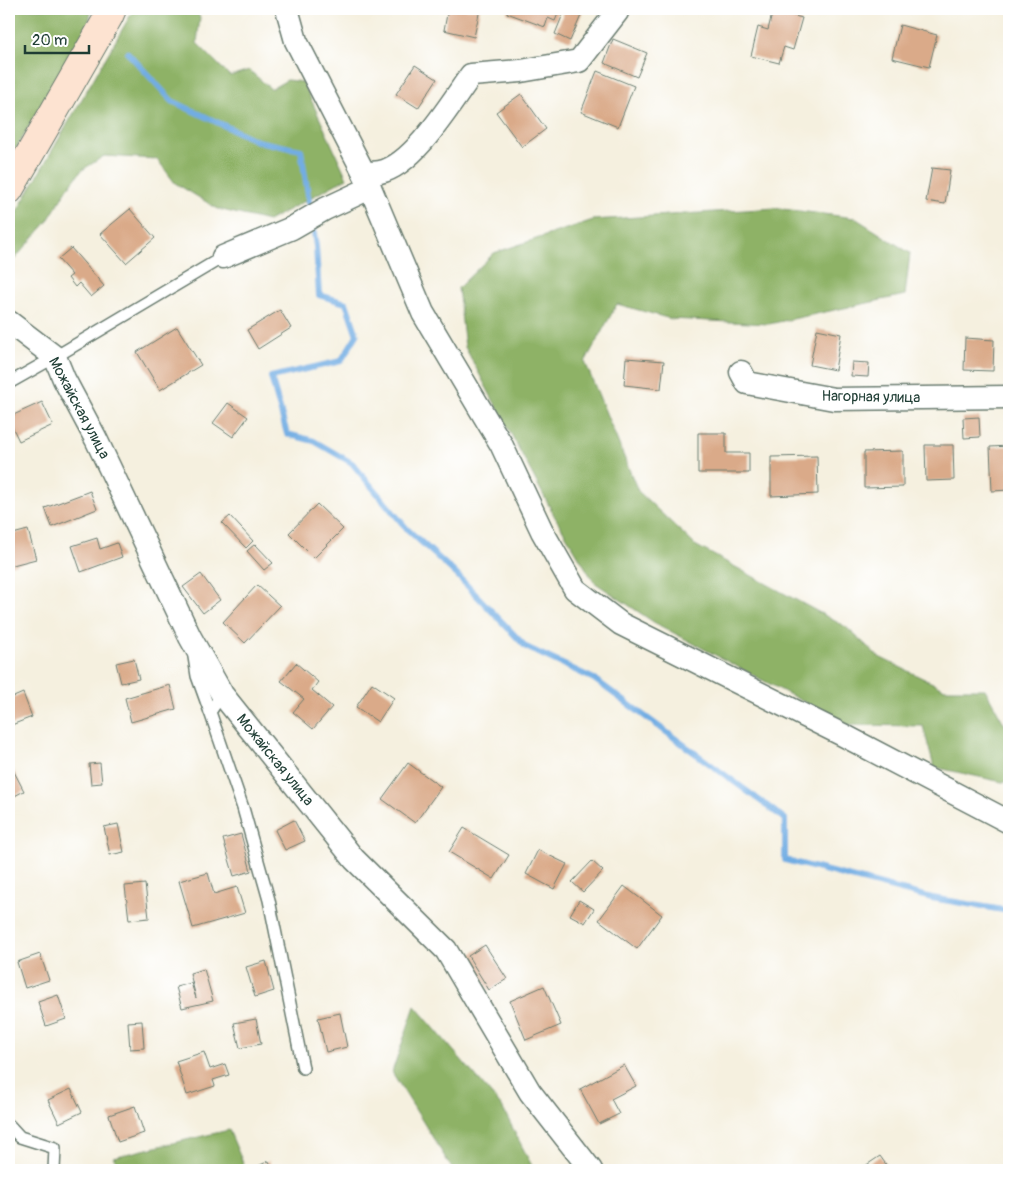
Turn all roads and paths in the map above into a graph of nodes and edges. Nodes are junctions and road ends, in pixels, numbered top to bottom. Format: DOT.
graph roads {
  1 [pos="112,9"];
  2 [pos="288,9"];
  3 [pos="618,9"];
  4 [pos="367,180"];
  5 [pos="9,190"];
  6 [pos="223,257"];
  7 [pos="9,322"];
  8 [pos="55,357"];
  9 [pos="741,372"];
  10 [pos="9,383"];
  11 [pos="1009,397"];
  12 [pos="190,637"];
  13 [pos="222,694"];
  14 [pos="210,712"];
  15 [pos="1009,822"];
  16 [pos="303,1068"];
  17 [pos="9,1125"];
  18 [pos="54,1170"];
  19 [pos="590,1170"];
  1 -- 5 [label="street"];
  2 -- 4 [label="street"];
  3 -- 4 [label="street"];
  4 -- 6 [label="street"];
  4 -- 15 [label="street"];
  6 -- 8 [label="lane"];
  7 -- 8 [label="street, Можайская улица"];
  8 -- 10 [label="lane"];
  8 -- 12 [label="street, Можайская улица"];
  9 -- 11 [label="street, Нагорная улица"];
  12 -- 13 [label="street, Можайская улица"];
  12 -- 14 [label="lane"];
  13 -- 14 [label="lane"];
  13 -- 19 [label="street, Можайская улица"];
  14 -- 16 [label="lane"];
  17 -- 18 [label="lane"];
}
